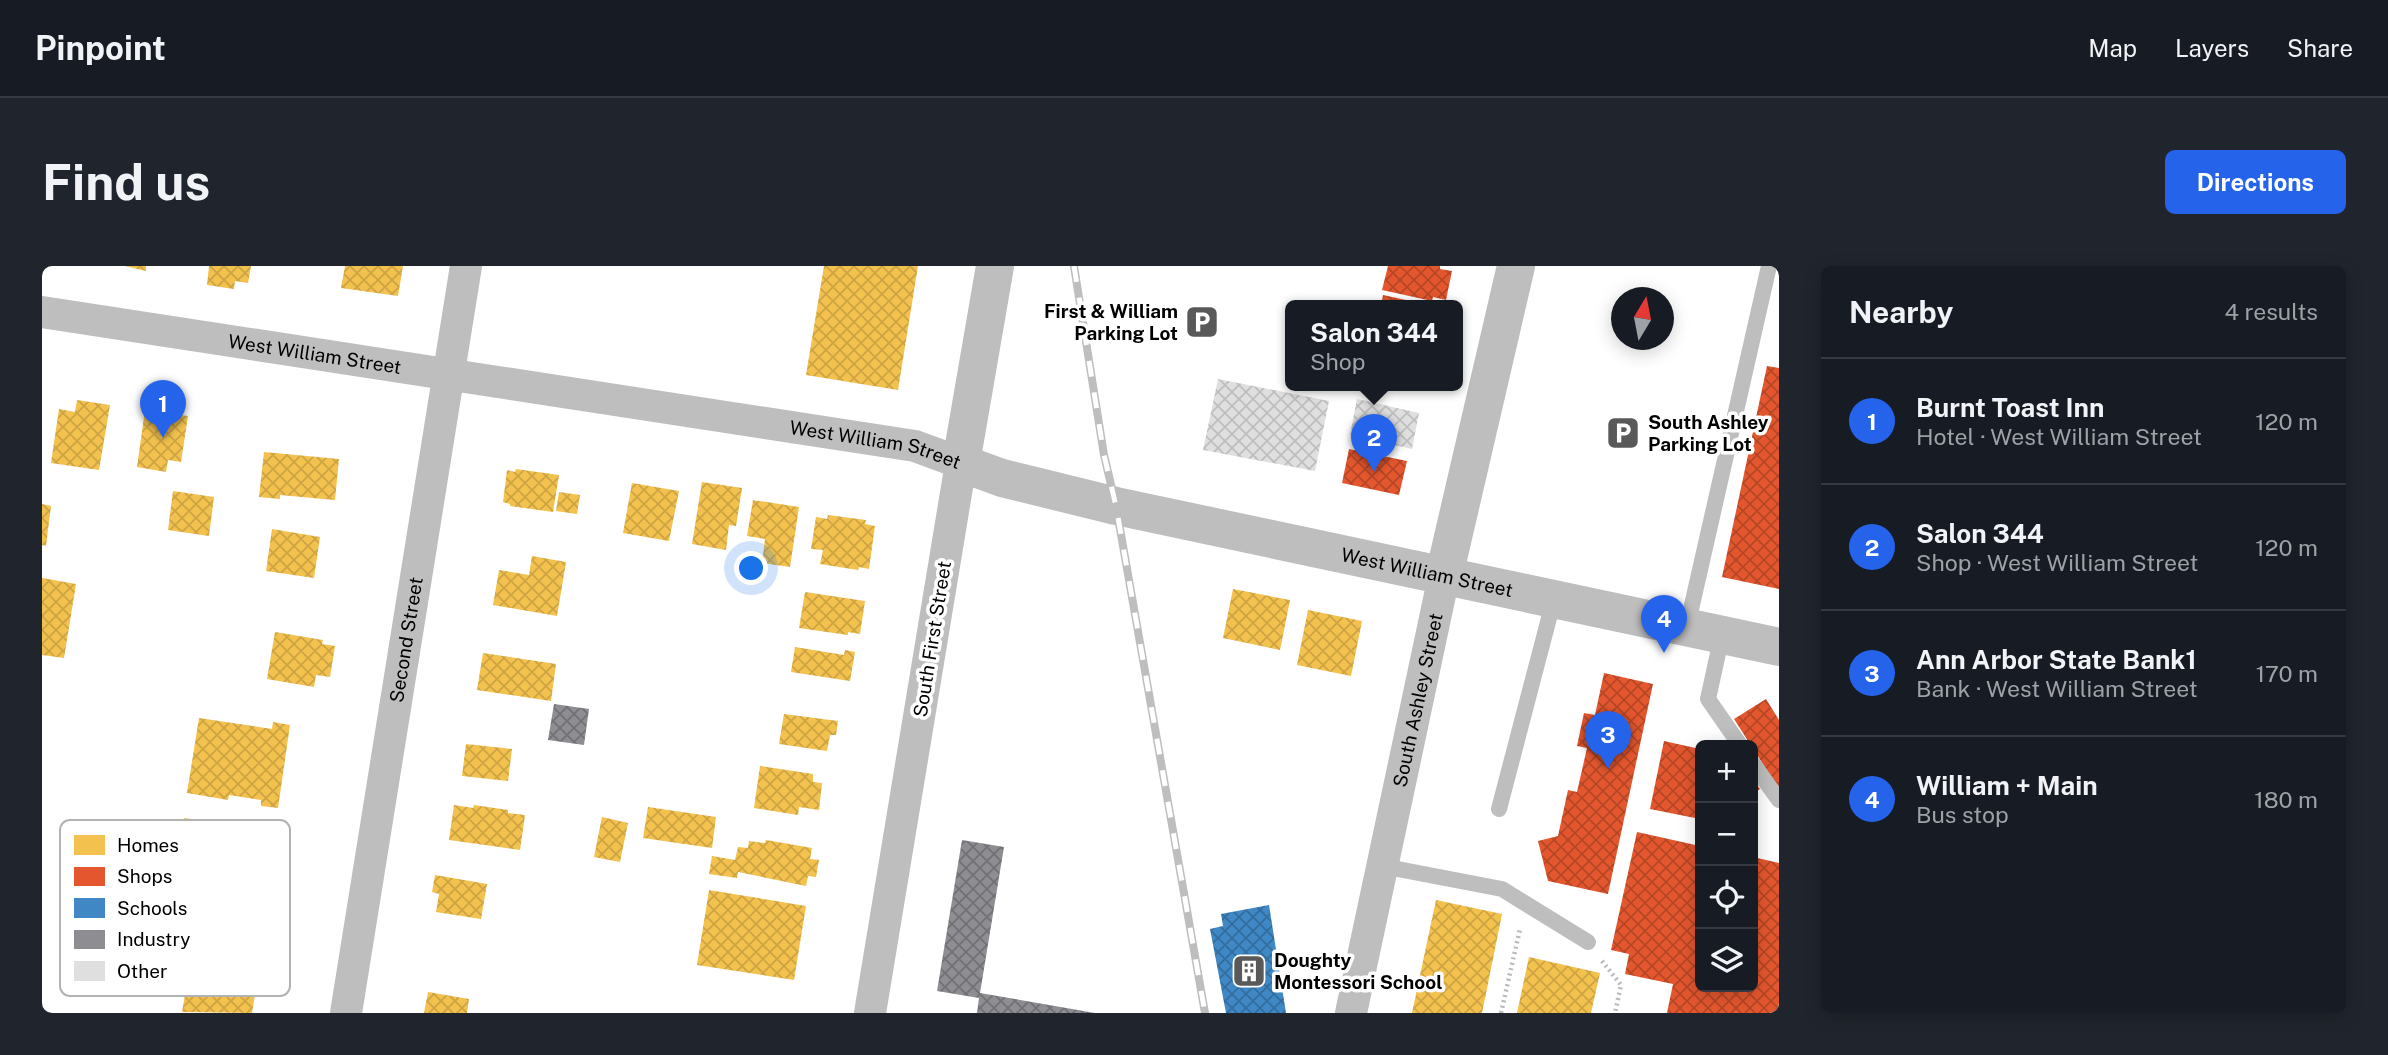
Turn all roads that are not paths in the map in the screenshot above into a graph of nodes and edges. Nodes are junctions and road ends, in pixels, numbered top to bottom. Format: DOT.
graph roads {
  1 [pos="466,266"];
  2 [pos="995,266"];
  3 [pos="1516,266"];
  4 [pos="1769,266"];
  5 [pos="42,312"];
  6 [pos="449,375"];
  7 [pos="961,463"];
  8 [pos="1444,576"];
  9 [pos="1554,599"];
  10 [pos="1705,631"];
  11 [pos="1779,647"];
  12 [pos="1737,740"];
  13 [pos="1758,771"];
  14 [pos="1779,800"];
  15 [pos="1499,809"];
  16 [pos="1382,866"];
  17 [pos="1588,943"];
  18 [pos="346,1013"];
  19 [pos="870,1013"];
  20 [pos="1351,1013"];
  1 -- 6 [label="street, Second Street"];
  2 -- 7 [label="street, South First Street"];
  3 -- 8 [label="street, South Ashley Street"];
  4 -- 10 [label="lane"];
  5 -- 6 [label="street, West William Street"];
  6 -- 7 [label="street, West William Street"];
  6 -- 18 [label="street, Second Street"];
  7 -- 8 [label="street, West William Street"];
  7 -- 19 [label="street, South First Street"];
  8 -- 9 [label="street, West William Street"];
  8 -- 16 [label="street, South Ashley Street"];
  9 -- 10 [label="street, West William Street"];
  9 -- 15 [label="lane"];
  10 -- 11 [label="street, West William Street"];
  10 -- 12 [label="lane"];
  13 -- 14 [label="lane"];
  16 -- 17 [label="lane"];
  16 -- 20 [label="street, South Ashley Street"];
}
